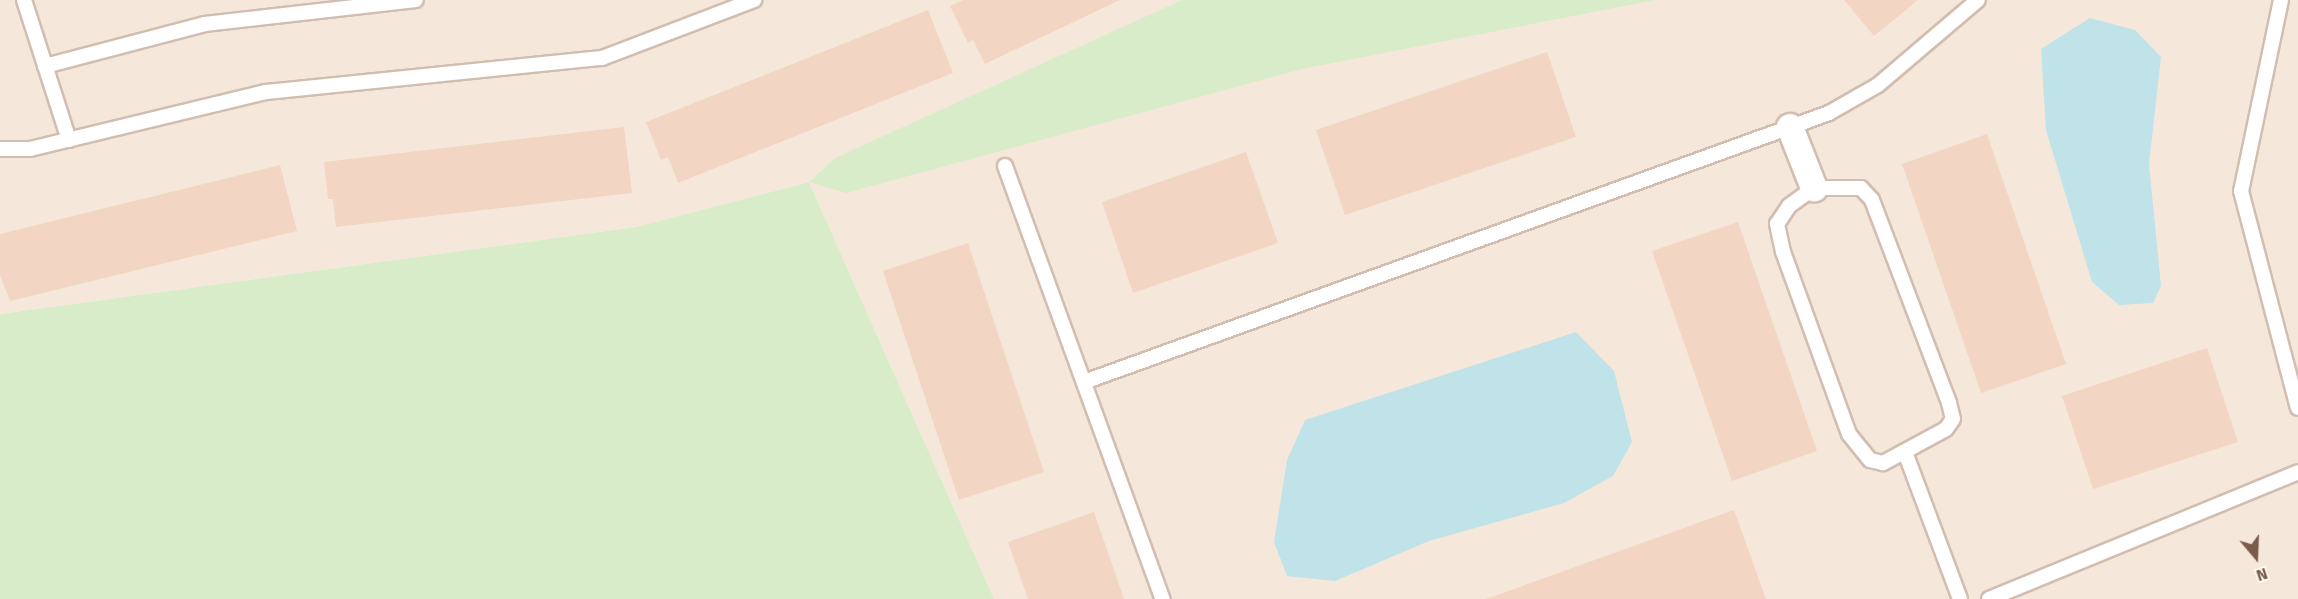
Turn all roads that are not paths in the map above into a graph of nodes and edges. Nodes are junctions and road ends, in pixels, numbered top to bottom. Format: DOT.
graph roads {
  1 [pos="24,0"];
  2 [pos="416,0"];
  3 [pos="754,0"];
  4 [pos="1977,0"];
  5 [pos="2281,0"];
  6 [pos="45,66"];
  7 [pos="1790,127"];
  8 [pos="69,140"];
  9 [pos="0,149"];
  10 [pos="1005,166"];
  11 [pos="1814,188"];
  12 [pos="1083,382"];
  13 [pos="2298,408"];
  14 [pos="1905,452"];
  15 [pos="2298,472"];
  16 [pos="1163,599"];
  17 [pos="1960,599"];
  18 [pos="1989,599"];
  1 -- 6 [label="lane"];
  2 -- 6 [label="lane"];
  3 -- 8 [label="lane"];
  4 -- 7 [label="lane"];
  5 -- 13 [label="lane"];
  6 -- 8 [label="lane"];
  7 -- 11 [label="street"];
  7 -- 12 [label="lane"];
  8 -- 9 [label="lane"];
  10 -- 12 [label="lane"];
  11 -- 14 [label="lane"];
  11 -- 14 [label="lane"];
  12 -- 16 [label="lane"];
  14 -- 17 [label="lane"];
  15 -- 18 [label="lane"];
}
